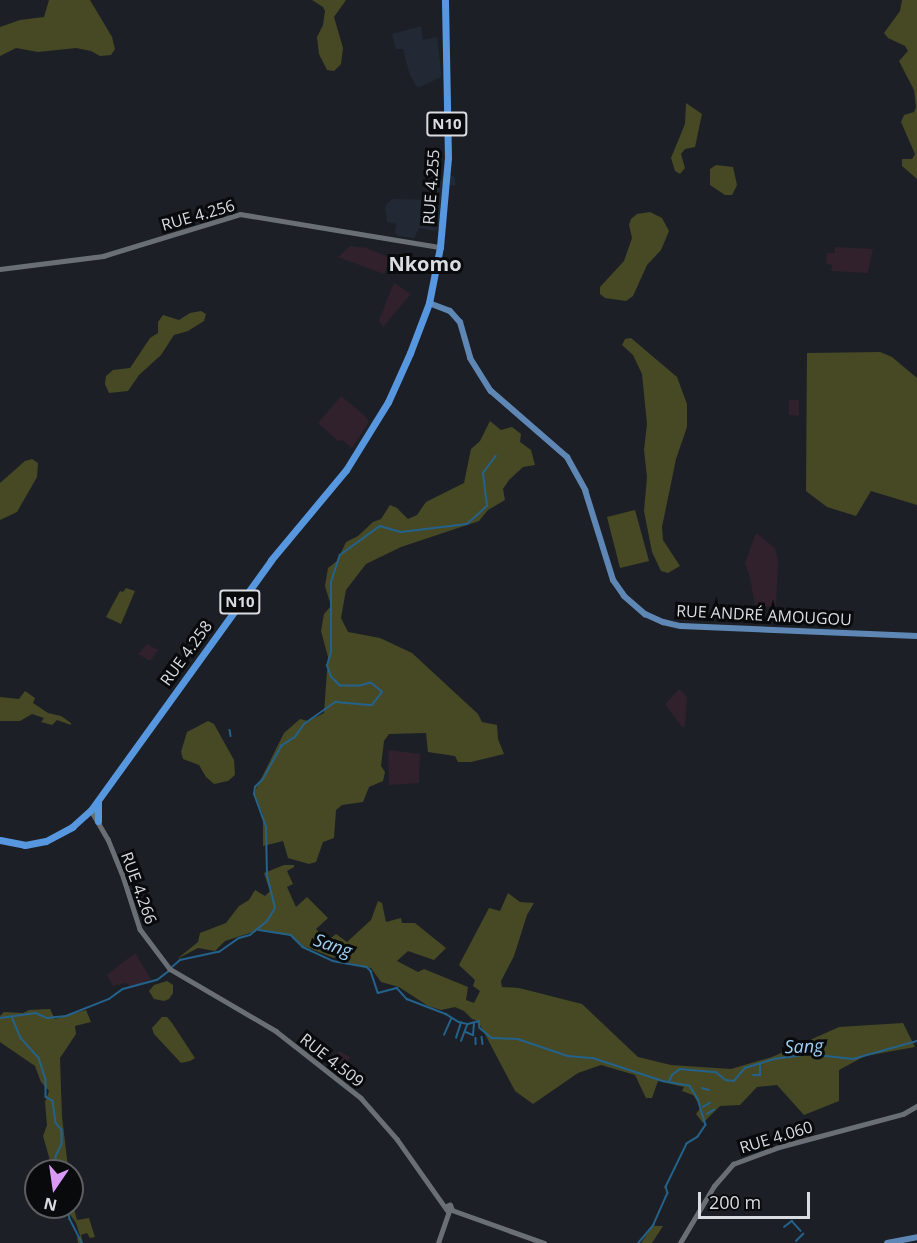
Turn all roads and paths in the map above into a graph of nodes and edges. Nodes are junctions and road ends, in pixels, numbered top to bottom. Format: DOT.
graph roads {
  1 [pos="446,0"];
  2 [pos="440,247"];
  3 [pos="0,269"];
  4 [pos="429,303"];
  5 [pos="917,636"];
  6 [pos="98,798"];
  7 [pos="91,810"];
  8 [pos="81,820"];
  9 [pos="98,820"];
  10 [pos="0,840"];
  11 [pos="170,969"];
  12 [pos="917,1106"];
  13 [pos="449,1209"];
  14 [pos="917,1237"];
  15 [pos="438,1243"];
  16 [pos="544,1243"];
  17 [pos="680,1243"];
  18 [pos="887,1243"];
  1 -- 2 [label="highway, RUE 4.255 / N10"];
  2 -- 3 [label="street, RUE 4.256"];
  2 -- 4 [label="highway, RUE 4.255 / N10"];
  4 -- 5 [label="main road, RUE ANDRÉ AMOUGOU"];
  4 -- 6 [label="highway, RUE 4.258 / N10"];
  6 -- 7 [label="highway, RUE 4.258 / N10"];
  6 -- 9 [label="highway"];
  7 -- 8 [label="highway, RUE 4.258 / N10"];
  7 -- 9 [label="street, RUE 4.266"];
  8 -- 9 [label="highway"];
  8 -- 10 [label="highway, RUE 4.258 / N10"];
  9 -- 11 [label="street, RUE 4.266"];
  11 -- 13 [label="street, RUE 4.509"];
  12 -- 17 [label="street, RUE 4.060"];
  13 -- 15 [label="street"];
  13 -- 16 [label="street"];
  14 -- 18 [label="main road"];
}
